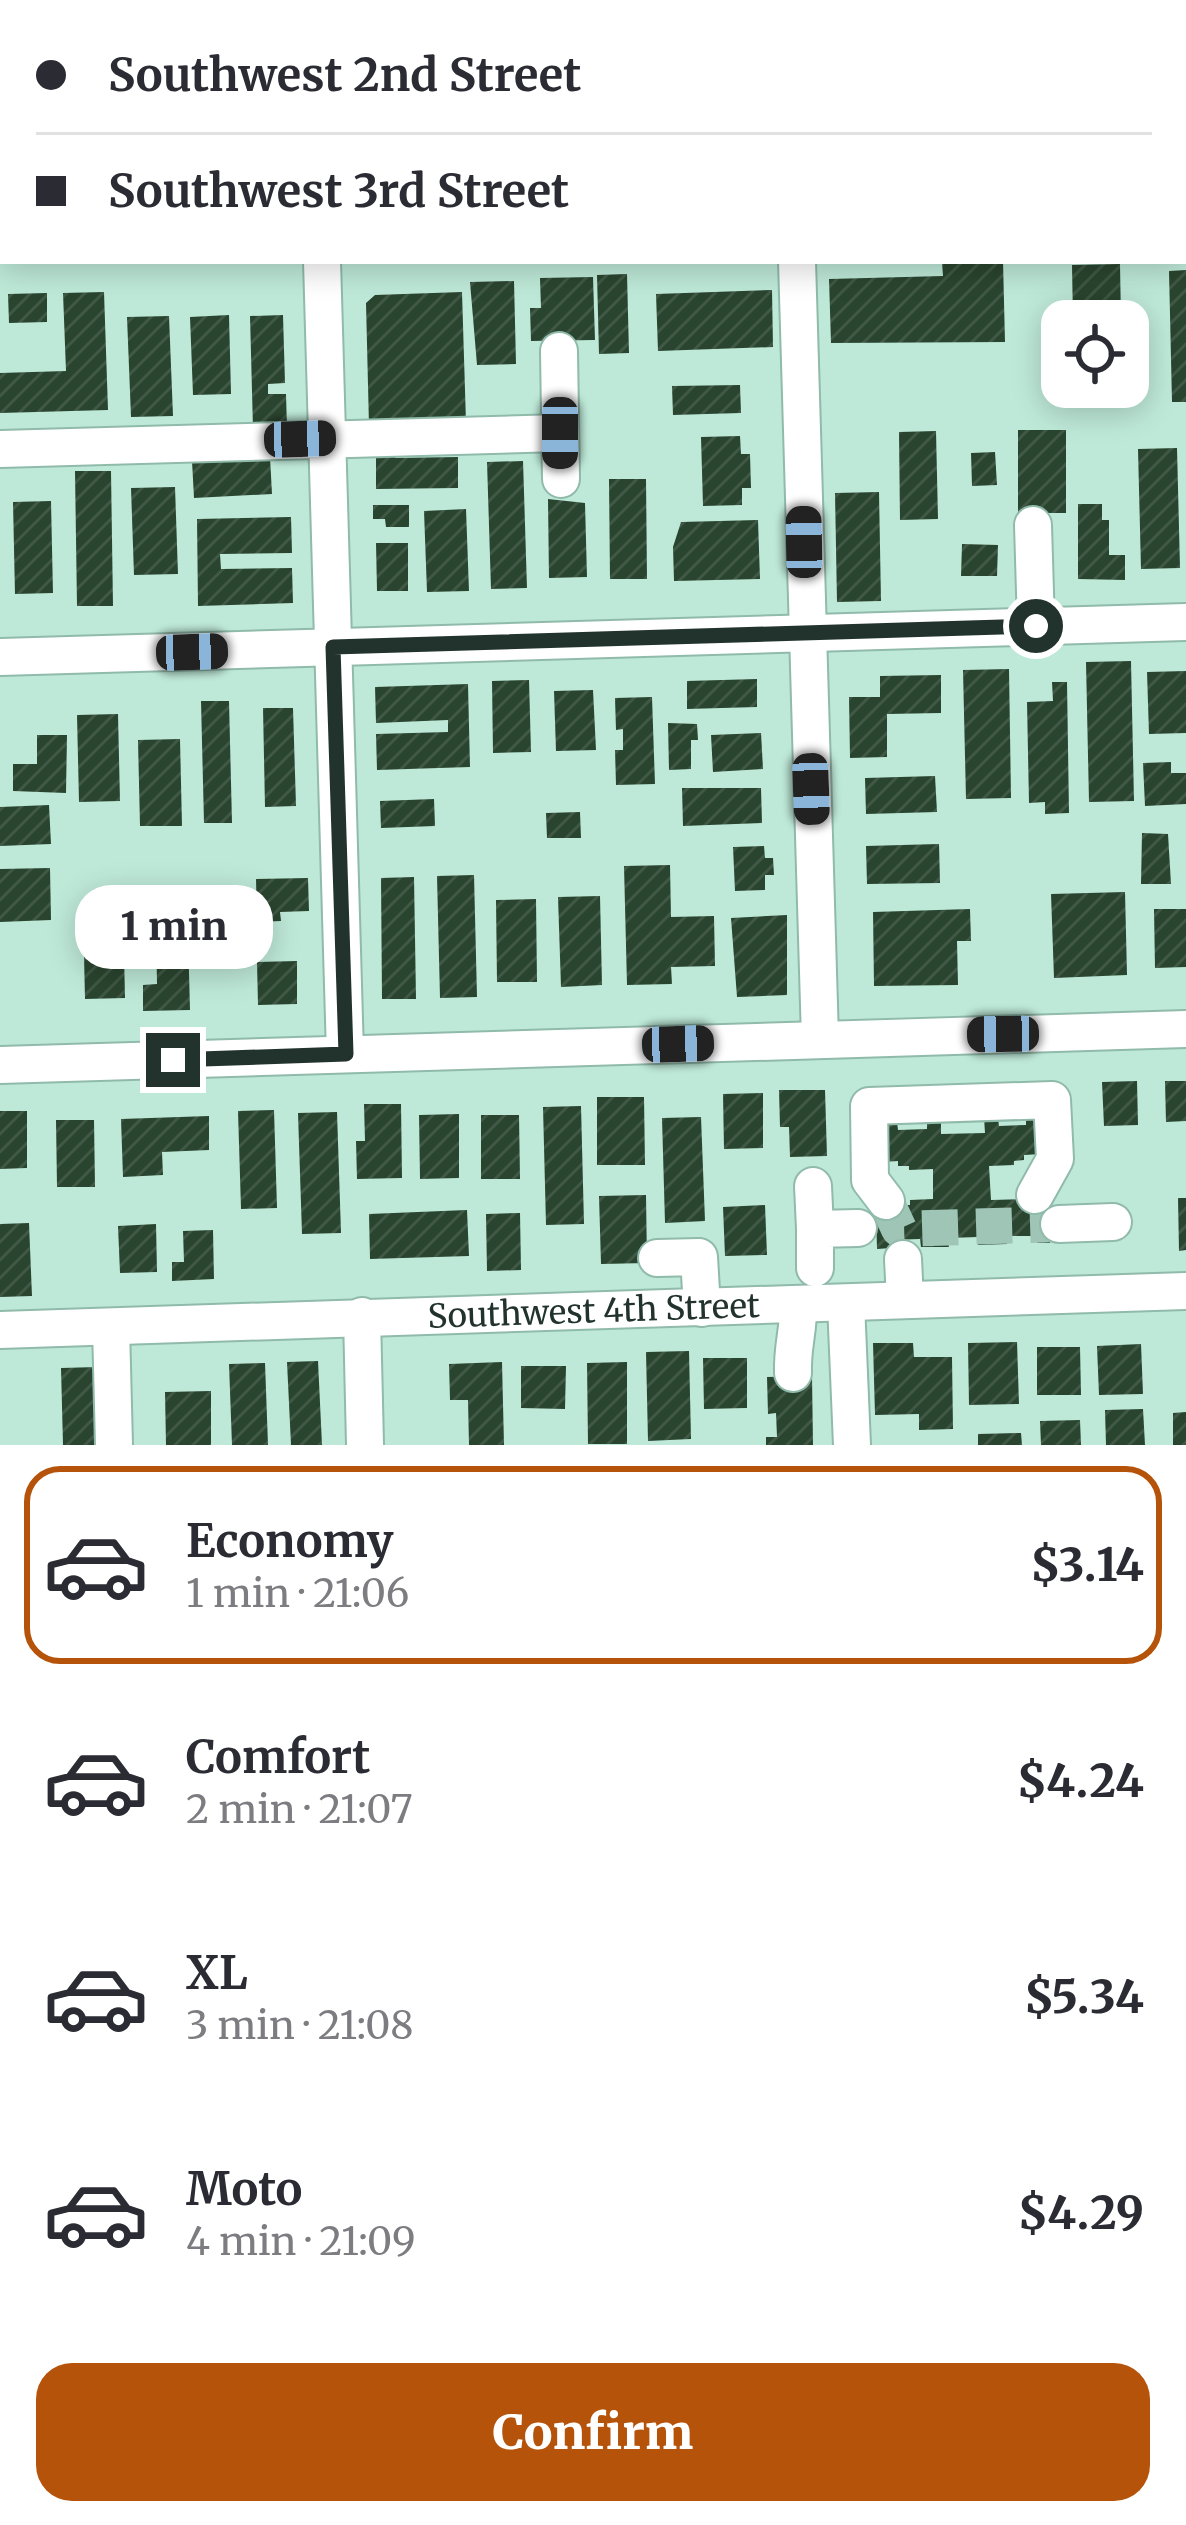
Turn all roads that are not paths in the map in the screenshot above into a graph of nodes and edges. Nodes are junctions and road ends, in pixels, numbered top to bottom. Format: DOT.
graph roads {
  1 [pos="322,264"];
  2 [pos="797,264"];
  3 [pos="559,351"];
  4 [pos="560,433"];
  5 [pos="326,438"];
  6 [pos="0,448"];
  7 [pos="561,479"];
  8 [pos="1033,525"];
  9 [pos="1186,622"];
  10 [pos="1036,626"];
  11 [pos="806,633"];
  12 [pos="333,647"];
  13 [pos="0,657"];
  14 [pos="1186,1029"];
  15 [pos="820,1040"];
  16 [pos="346,1054"];
  17 [pos="0,1065"];
  18 [pos="814,1186"];
  19 [pos="1035,1195"];
  20 [pos="886,1201"];
  21 [pos="1113,1222"];
  22 [pos="1059,1225"];
  23 [pos="858,1228"];
  24 [pos="815,1229"];
  25 [pos="657,1258"];
  26 [pos="904,1259"];
  27 [pos="815,1268"];
  28 [pos="1186,1291"];
  29 [pos="905,1300"];
  30 [pos="846,1303"];
  31 [pos="798,1304"];
  32 [pos="702,1307"];
  33 [pos="362,1316"];
  34 [pos="112,1327"];
  35 [pos="0,1330"];
  36 [pos="794,1373"];
  37 [pos="114,1445"];
  38 [pos="365,1445"];
  39 [pos="852,1445"];
  1 -- 5 [label="street"];
  2 -- 11 [label="street"];
  3 -- 4 [label="street"];
  4 -- 5 [label="street"];
  4 -- 7 [label="street"];
  5 -- 6 [label="street"];
  5 -- 12 [label="street"];
  8 -- 10 [label="street"];
  9 -- 10 [label="street"];
  10 -- 11 [label="street"];
  11 -- 12 [label="street"];
  11 -- 15 [label="street"];
  12 -- 13 [label="street"];
  12 -- 16 [label="street"];
  14 -- 15 [label="street"];
  15 -- 16 [label="street"];
  16 -- 17 [label="street"];
  18 -- 24 [label="street"];
  19 -- 20 [label="street"];
  21 -- 22 [label="street"];
  23 -- 24 [label="street"];
  24 -- 27 [label="street"];
  25 -- 32 [label="street"];
  26 -- 29 [label="street"];
  28 -- 29 [label="street, Southwest 4th Street"];
  29 -- 30 [label="street, Southwest 4th Street"];
  30 -- 31 [label="street, Southwest 4th Street"];
  30 -- 39 [label="street"];
  31 -- 32 [label="street, Southwest 4th Street"];
  31 -- 36 [label="street"];
  32 -- 33 [label="street, Southwest 4th Street"];
  33 -- 34 [label="street, Southwest 4th Street"];
  33 -- 38 [label="street"];
  34 -- 35 [label="street, Southwest 4th Street"];
  34 -- 37 [label="street"];
}
